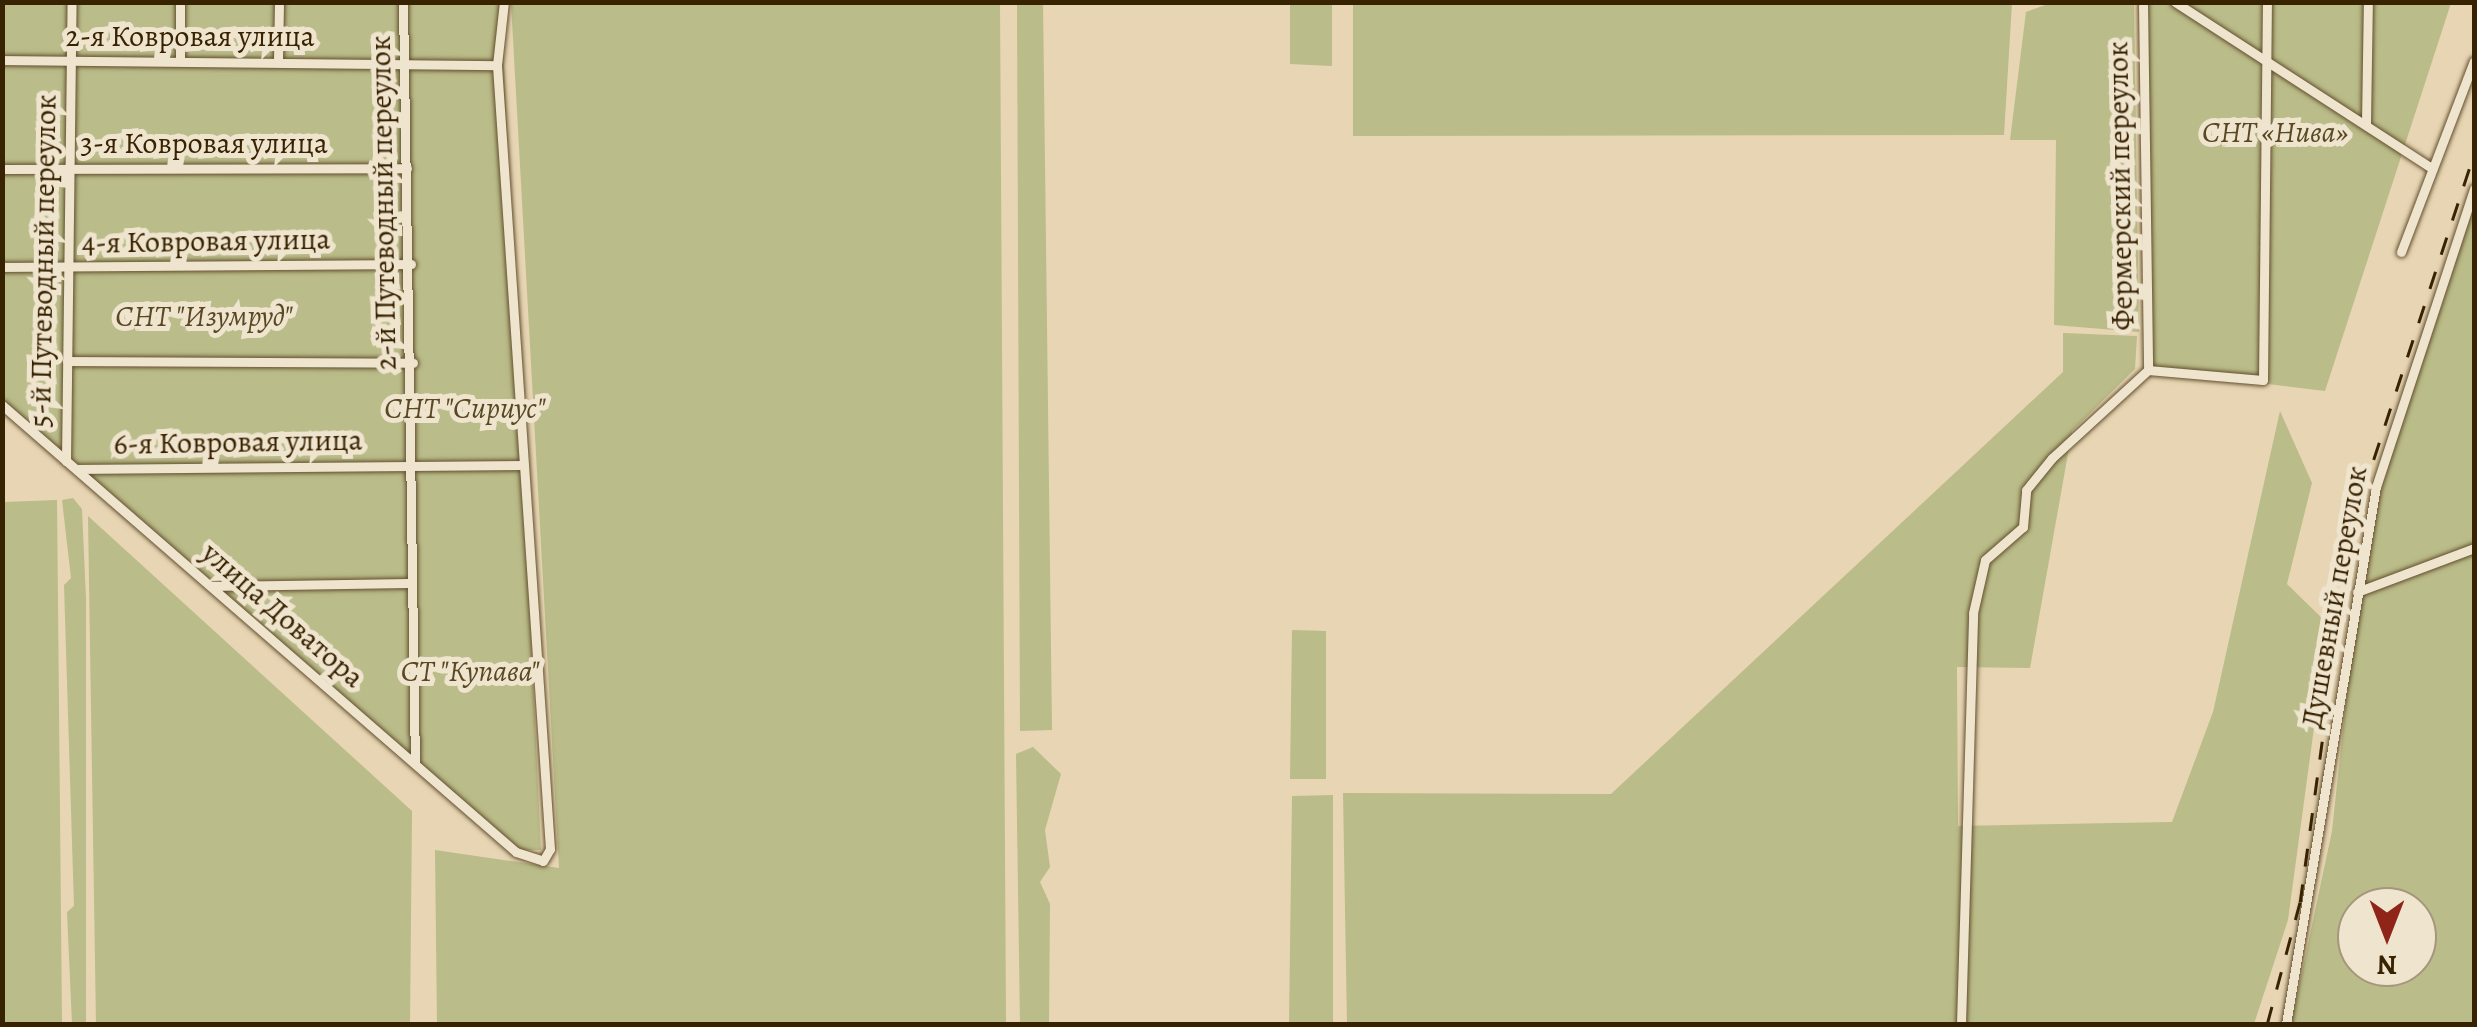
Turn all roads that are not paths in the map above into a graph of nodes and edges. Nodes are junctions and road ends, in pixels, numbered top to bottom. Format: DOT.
graph roads {
  1 [pos="72,2"];
  2 [pos="180,2"];
  3 [pos="279,2"];
  4 [pos="403,2"];
  5 [pos="504,2"];
  6 [pos="2143,2"];
  7 [pos="2175,2"];
  8 [pos="2267,2"];
  9 [pos="2368,2"];
  10 [pos="2,60"];
  11 [pos="71,60"];
  12 [pos="180,60"];
  13 [pos="278,60"];
  14 [pos="2267,61"];
  15 [pos="2474,61"];
  16 [pos="404,63"];
  17 [pos="498,65"];
  18 [pos="2366,123"];
  19 [pos="70,168"];
  20 [pos="406,168"];
  21 [pos="2432,168"];
  22 [pos="2,170"];
  23 [pos="2474,189"];
  24 [pos="2401,252"];
  25 [pos="411,264"];
  26 [pos="2,267"];
  27 [pos="68,267"];
  28 [pos="67,361"];
  29 [pos="413,363"];
  30 [pos="2148,370"];
  31 [pos="2,405"];
  32 [pos="66,460"];
  33 [pos="520,465"];
  34 [pos="410,466"];
  35 [pos="76,469"];
  36 [pos="2474,548"];
  37 [pos="409,583"];
  38 [pos="212,586"];
  39 [pos="2357,592"];
  40 [pos="415,763"];
  41 [pos="1961,1024"];
  42 [pos="2286,1024"];
  1 -- 11 [label="street, 5-й Путеводный переулок"];
  2 -- 12 [label="street"];
  3 -- 13 [label="street"];
  4 -- 16 [label="street, 2-й Путеводный переулок"];
  5 -- 17 [label="street"];
  6 -- 30 [label="street, Фермерский переулок"];
  7 -- 14 [label="street"];
  8 -- 14 [label="street"];
  9 -- 18 [label="street"];
  10 -- 11 [label="street, 2-я Ковровая улица"];
  11 -- 12 [label="street, 2-я Ковровая улица"];
  11 -- 19 [label="street, 5-й Путеводный переулок"];
  12 -- 13 [label="street, 2-я Ковровая улица"];
  13 -- 16 [label="street, 2-я Ковровая улица"];
  14 -- 18 [label="street"];
  14 -- 30 [label="street"];
  15 -- 21 [label="street"];
  16 -- 17 [label="street, 2-я Ковровая улица"];
  16 -- 20 [label="street, 2-й Путеводный переулок"];
  17 -- 33 [label="street"];
  18 -- 21 [label="street"];
  19 -- 20 [label="street, 3-я Ковровая улица"];
  19 -- 22 [label="street, 3-я Ковровая улица"];
  19 -- 27 [label="street, 5-й Путеводный переулок"];
  20 -- 25 [label="street, 2-й Путеводный переулок"];
  21 -- 24 [label="street"];
  23 -- 39 [label="street, Душевный переулок"];
  25 -- 27 [label="street, 4-я Ковровая улица"];
  25 -- 29 [label="street, 2-й Путеводный переулок"];
  26 -- 27 [label="street, 4-я Ковровая улица"];
  27 -- 28 [label="street, 5-й Путеводный переулок"];
  28 -- 29 [label="street"];
  28 -- 32 [label="street, 5-й Путеводный переулок"];
  29 -- 34 [label="street, 2-й Путеводный переулок"];
  30 -- 41 [label="street"];
  31 -- 32 [label="street, улица Доватора"];
  32 -- 35 [label="street, улица Доватора"];
  33 -- 34 [label="street, 6-я Ковровая улица"];
  33 -- 40 [label="street, улица Доватора"];
  34 -- 35 [label="street, 6-я Ковровая улица"];
  34 -- 37 [label="street, 2-й Путеводный переулок"];
  35 -- 38 [label="street, улица Доватора"];
  36 -- 39 [label="street"];
  37 -- 38 [label="street"];
  37 -- 40 [label="street, 2-й Путеводный переулок"];
  38 -- 40 [label="street, улица Доватора"];
  39 -- 42 [label="street, Душевный переулок"];
}
